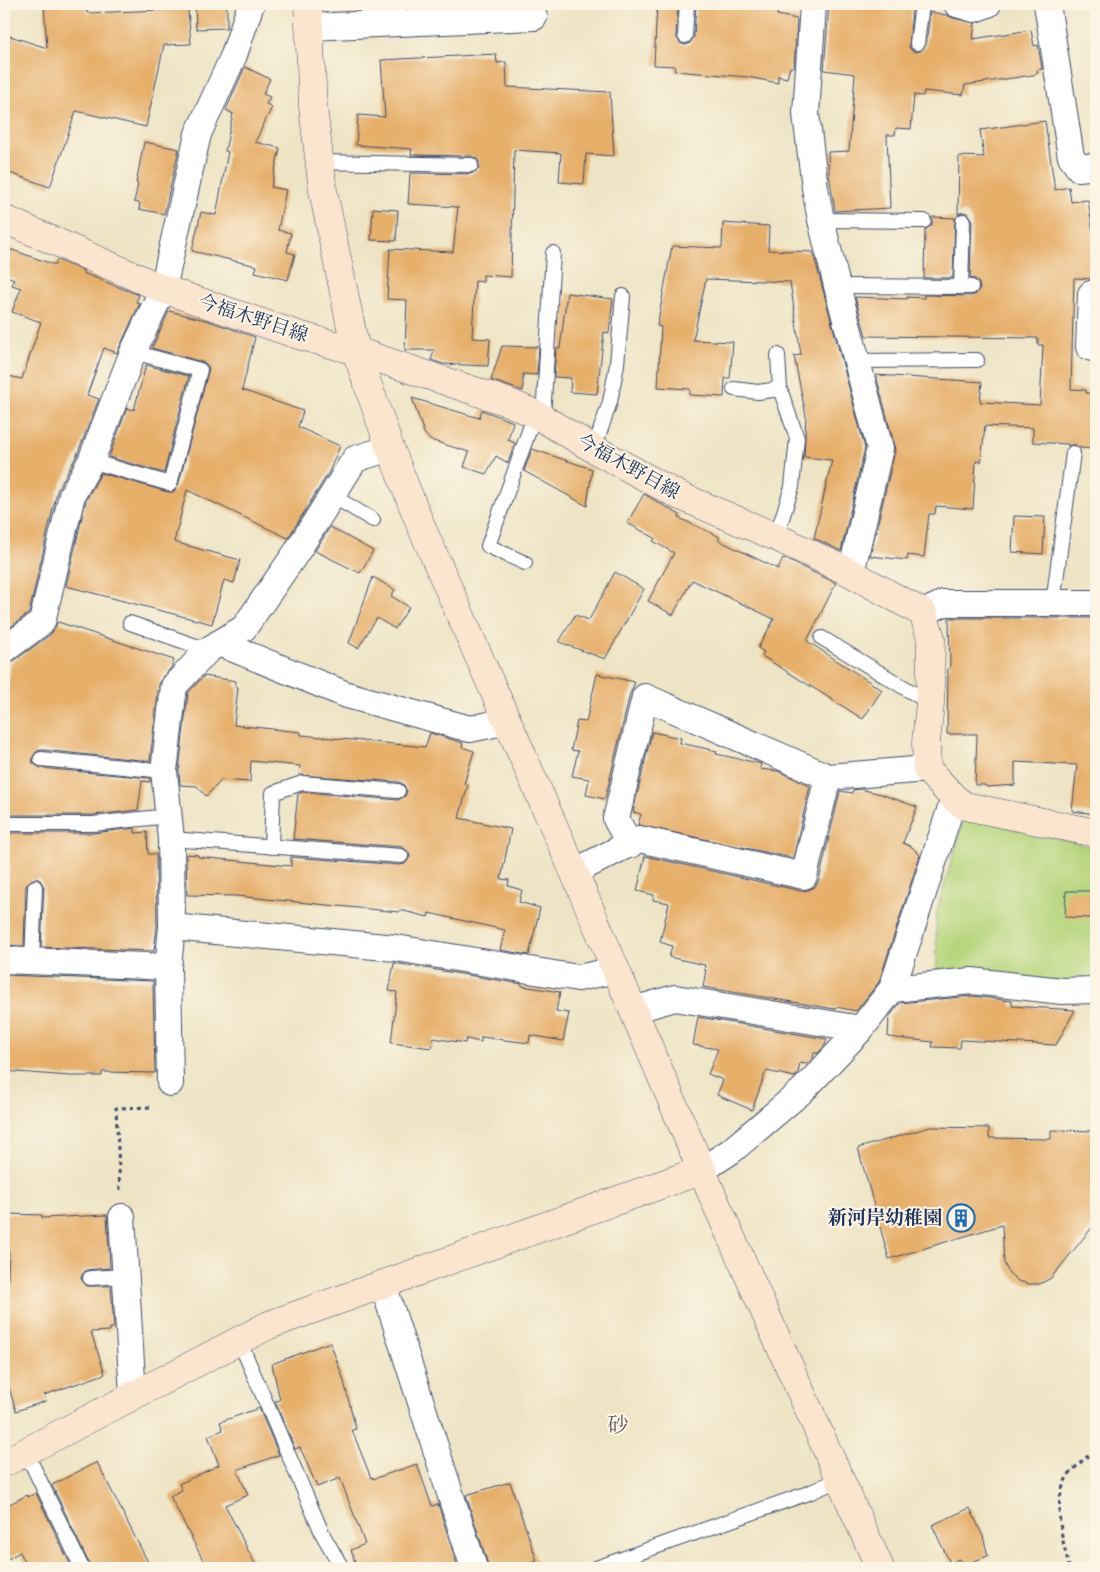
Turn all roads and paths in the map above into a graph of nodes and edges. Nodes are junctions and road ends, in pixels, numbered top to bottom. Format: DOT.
graph roads {
  1 [pos="251,4"];
  2 [pos="687,4"];
  3 [pos="813,4"];
  4 [pos="922,4"];
  5 [pos="958,4"];
  6 [pos="988,4"];
  7 [pos="1047,4"];
  8 [pos="309,15"];
  9 [pos="534,17"];
  10 [pos="685,36"];
  11 [pos="917,43"];
  12 [pos="319,162"];
  13 [pos="471,165"];
  14 [pos="1096,166"];
  15 [pos="4,219"];
  16 [pos="821,220"];
  17 [pos="963,220"];
  18 [pos="924,221"];
  19 [pos="553,253"];
  20 [pos="837,286"];
  21 [pos="163,289"];
  22 [pos="1096,294"];
  23 [pos="623,296"];
  24 [pos="1096,349"];
  25 [pos="356,351"];
  26 [pos="133,352"];
  27 [pos="778,355"];
  28 [pos="977,360"];
  29 [pos="857,361"];
  30 [pos="734,389"];
  31 [pos="780,389"];
  32 [pos="539,416"];
  33 [pos="390,448"];
  34 [pos="594,449"];
  35 [pos="1073,453"];
  36 [pos="91,460"];
  37 [pos="331,495"];
  38 [pos="373,520"];
  39 [pos="776,537"];
  40 [pos="525,563"];
  41 [pos="851,573"];
  42 [pos="1052,603"];
  43 [pos="1096,603"];
  44 [pos="923,613"];
  45 [pos="130,623"];
  46 [pos="822,638"];
  47 [pos="214,646"];
  48 [pos="4,650"];
  49 [pos="930,703"];
  50 [pos="508,721"];
  51 [pos="41,759"];
  52 [pos="927,769"];
  53 [pos="164,771"];
  54 [pos="828,777"];
  55 [pos="398,791"];
  56 [pos="954,798"];
  57 [pos="4,824"];
  58 [pos="170,827"];
  59 [pos="1096,833"];
  60 [pos="630,845"];
  61 [pos="271,847"];
  62 [pos="401,856"];
  63 [pos="574,872"];
  64 [pos="35,887"];
  65 [pos="172,927"];
  66 [pos="4,960"];
  67 [pos="32,962"];
  68 [pos="168,967"];
  69 [pos="616,970"];
  70 [pos="892,989"];
  71 [pos="1096,990"];
  72 [pos="633,1010"];
  73 [pos="860,1029"];
  74 [pos="170,1083"];
  75 [pos="702,1170"];
  76 [pos="122,1217"];
  77 [pos="125,1276"];
  78 [pos="90,1278"];
  79 [pos="382,1284"];
  80 [pos="239,1340"];
  81 [pos="133,1395"];
  82 [pos="1096,1449"];
  83 [pos="15,1457"];
  84 [pos="840,1479"];
  85 [pos="82,1568"];
  86 [pos="342,1568"];
  87 [pos="474,1568"];
  88 [pos="596,1568"];
  89 [pos="880,1568"];
  90 [pos="1069,1568"];
  1 -- 21 [label="street"];
  2 -- 10 [label="lane"];
  3 -- 16 [label="street"];
  4 -- 11 [label="lane"];
  5 -- 6 [label="street"];
  7 -- 14 [label="street"];
  8 -- 9 [label="street"];
  8 -- 12 [label="street"];
  12 -- 13 [label="lane"];
  12 -- 25 [label="street"];
  15 -- 21 [label="street, 今福木野目線"];
  16 -- 18 [label="lane"];
  16 -- 20 [label="street"];
  17 -- 20 [label="lane"];
  19 -- 32 [label="lane"];
  20 -- 29 [label="street"];
  21 -- 25 [label="street, 今福木野目線"];
  21 -- 26 [label="street"];
  22 -- 24 [label="street"];
  23 -- 34 [label="lane"];
  25 -- 32 [label="street, 今福木野目線"];
  25 -- 33 [label="street"];
  26 -- 36 [label="street"];
  26 -- 36 [label="lane"];
  27 -- 31 [label="lane"];
  28 -- 29 [label="lane"];
  29 -- 41 [label="street"];
  30 -- 31 [label="lane"];
  31 -- 39 [label="lane"];
  32 -- 34 [label="street, 今福木野目線"];
  32 -- 40 [label="lane"];
  33 -- 37 [label="street"];
  33 -- 50 [label="street"];
  34 -- 39 [label="street, 今福木野目線"];
  35 -- 42 [label="lane"];
  36 -- 48 [label="street"];
  37 -- 38 [label="lane"];
  37 -- 47 [label="street"];
  39 -- 41 [label="street, 今福木野目線"];
  41 -- 44 [label="street, 今福木野目線"];
  42 -- 43 [label="street"];
  42 -- 44 [label="street"];
  44 -- 49 [label="street"];
  45 -- 47 [label="lane"];
  46 -- 49 [label="lane"];
  47 -- 50 [label="street"];
  47 -- 53 [label="street"];
  49 -- 52 [label="street"];
  50 -- 63 [label="street"];
  51 -- 53 [label="lane"];
  52 -- 54 [label="street"];
  52 -- 56 [label="street"];
  53 -- 58 [label="street"];
  54 -- 60 [label="street"];
  54 -- 60 [label="street"];
  55 -- 61 [label="lane"];
  56 -- 59 [label="street"];
  56 -- 70 [label="street"];
  57 -- 58 [label="lane"];
  58 -- 61 [label="lane"];
  58 -- 65 [label="street"];
  60 -- 63 [label="street"];
  61 -- 62 [label="lane"];
  63 -- 69 [label="street"];
  64 -- 67 [label="lane"];
  65 -- 68 [label="street"];
  65 -- 69 [label="street"];
  66 -- 67 [label="street"];
  67 -- 68 [label="street"];
  68 -- 74 [label="street"];
  69 -- 72 [label="street"];
  70 -- 71 [label="street"];
  70 -- 73 [label="street"];
  72 -- 73 [label="street"];
  72 -- 75 [label="street"];
  73 -- 75 [label="street"];
  74 -- 76 [label="path"];
  75 -- 79 [label="street"];
  75 -- 84 [label="street"];
  76 -- 77 [label="street"];
  77 -- 78 [label="lane"];
  77 -- 81 [label="street"];
  79 -- 80 [label="street"];
  79 -- 87 [label="street"];
  80 -- 81 [label="street"];
  80 -- 86 [label="lane"];
  81 -- 83 [label="street"];
  82 -- 90 [label="path"];
  83 -- 85 [label="lane"];
  84 -- 88 [label="lane"];
  84 -- 89 [label="street"];
}
